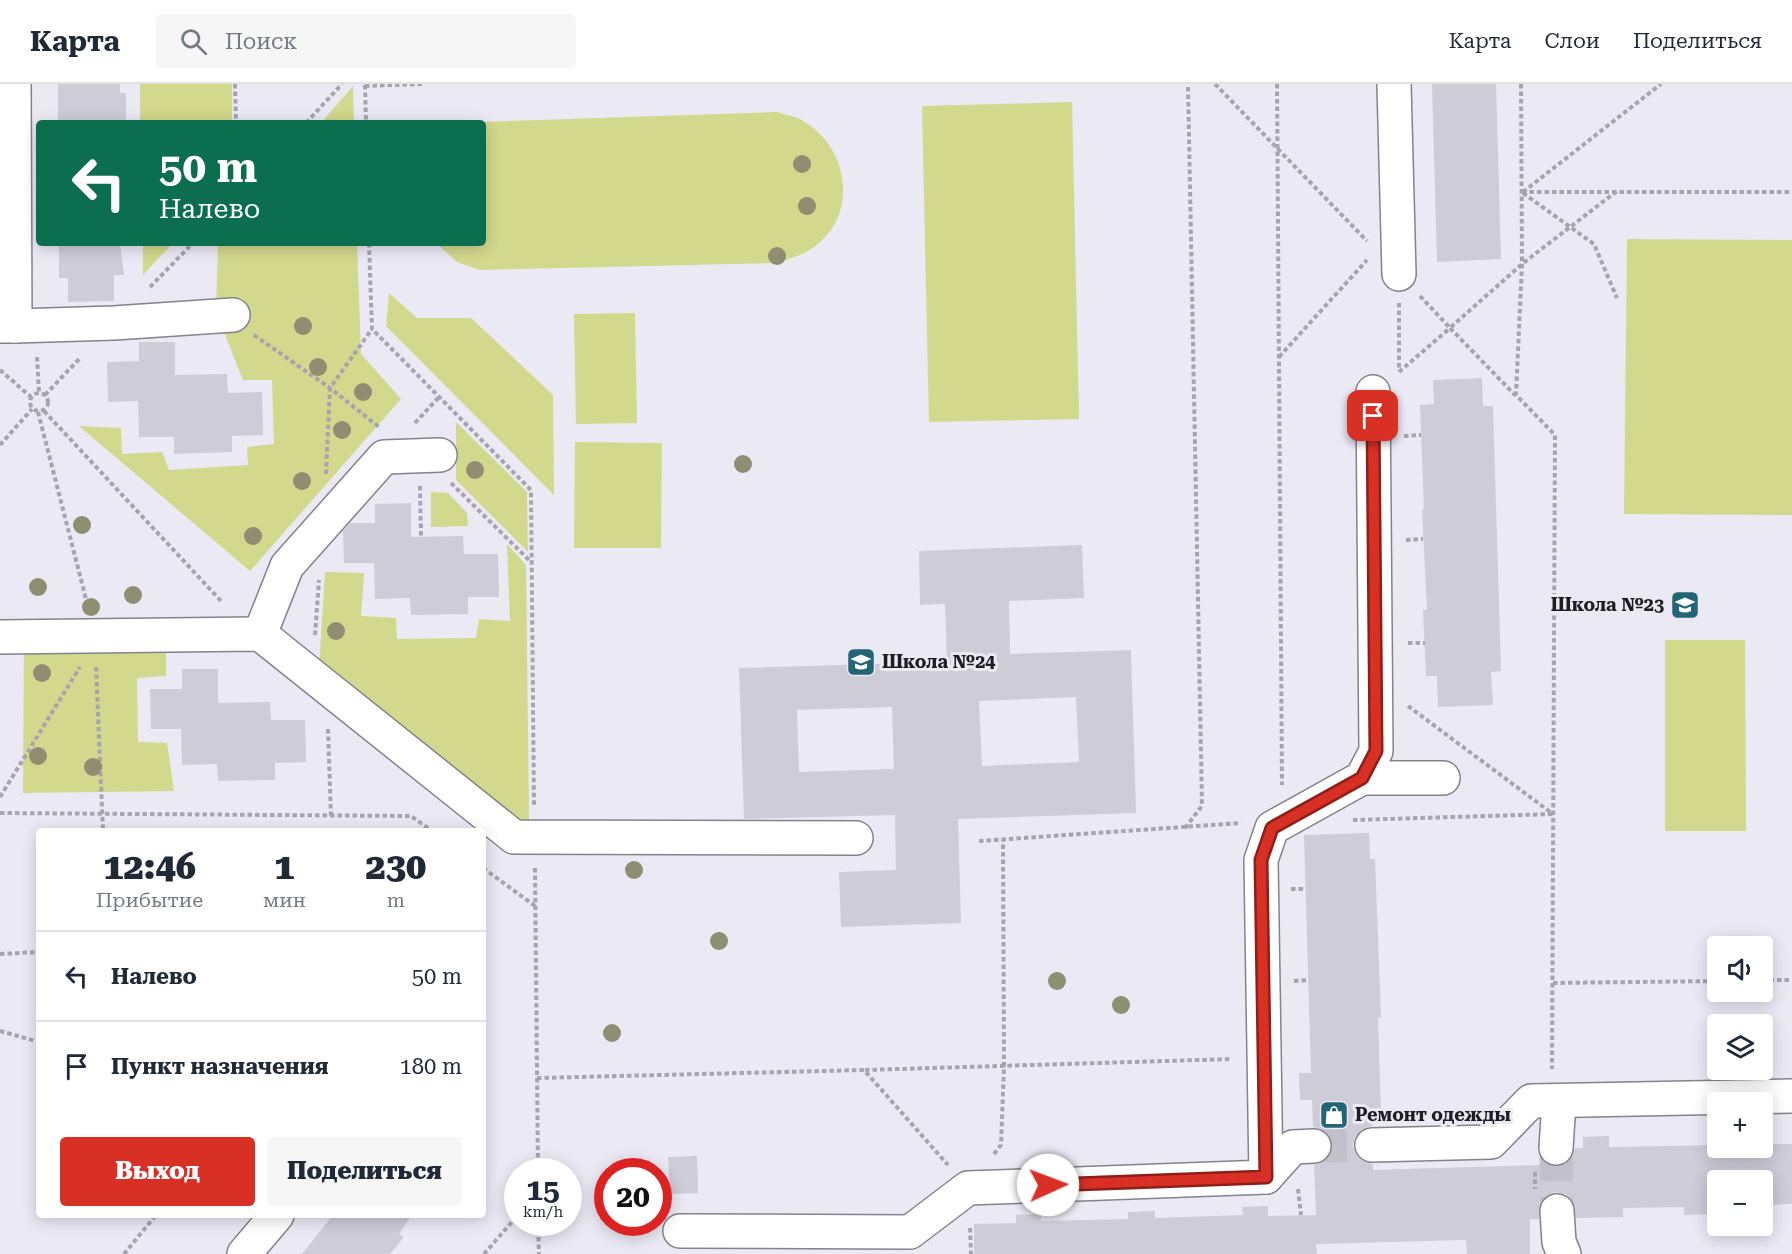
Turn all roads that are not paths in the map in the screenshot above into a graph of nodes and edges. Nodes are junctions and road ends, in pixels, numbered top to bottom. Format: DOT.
graph roads {
  1 [pos="14,84"];
  2 [pos="1394,84"];
  3 [pos="1399,274"];
  4 [pos="240,323"];
  5 [pos="8,326"];
  6 [pos="1373,392"];
  7 [pos="437,473"];
  8 [pos="256,634"];
  9 [pos="0,637"];
  10 [pos="1362,778"];
  11 [pos="1443,778"];
  12 [pos="856,838"];
  13 [pos="1555,1086"];
  14 [pos="1792,1096"];
  15 [pos="1372,1145"];
  16 [pos="1314,1146"];
  17 [pos="1556,1148"];
  18 [pos="1266,1177"];
  19 [pos="1557,1211"];
  20 [pos="274,1218"];
  21 [pos="680,1232"];
  22 [pos="244,1254"];
  23 [pos="1564,1254"];
  1 -- 5 [label="lane"];
  2 -- 3 [label="lane"];
  4 -- 5 [label="lane"];
  6 -- 10 [label="lane"];
  7 -- 8 [label="lane"];
  8 -- 9 [label="lane"];
  8 -- 12 [label="lane"];
  10 -- 11 [label="lane"];
  10 -- 18 [label="lane"];
  13 -- 14 [label="lane"];
  13 -- 15 [label="lane"];
  13 -- 17 [label="lane"];
  16 -- 18 [label="lane"];
  18 -- 21 [label="lane"];
  19 -- 23 [label="lane"];
  20 -- 22 [label="lane"];
}
